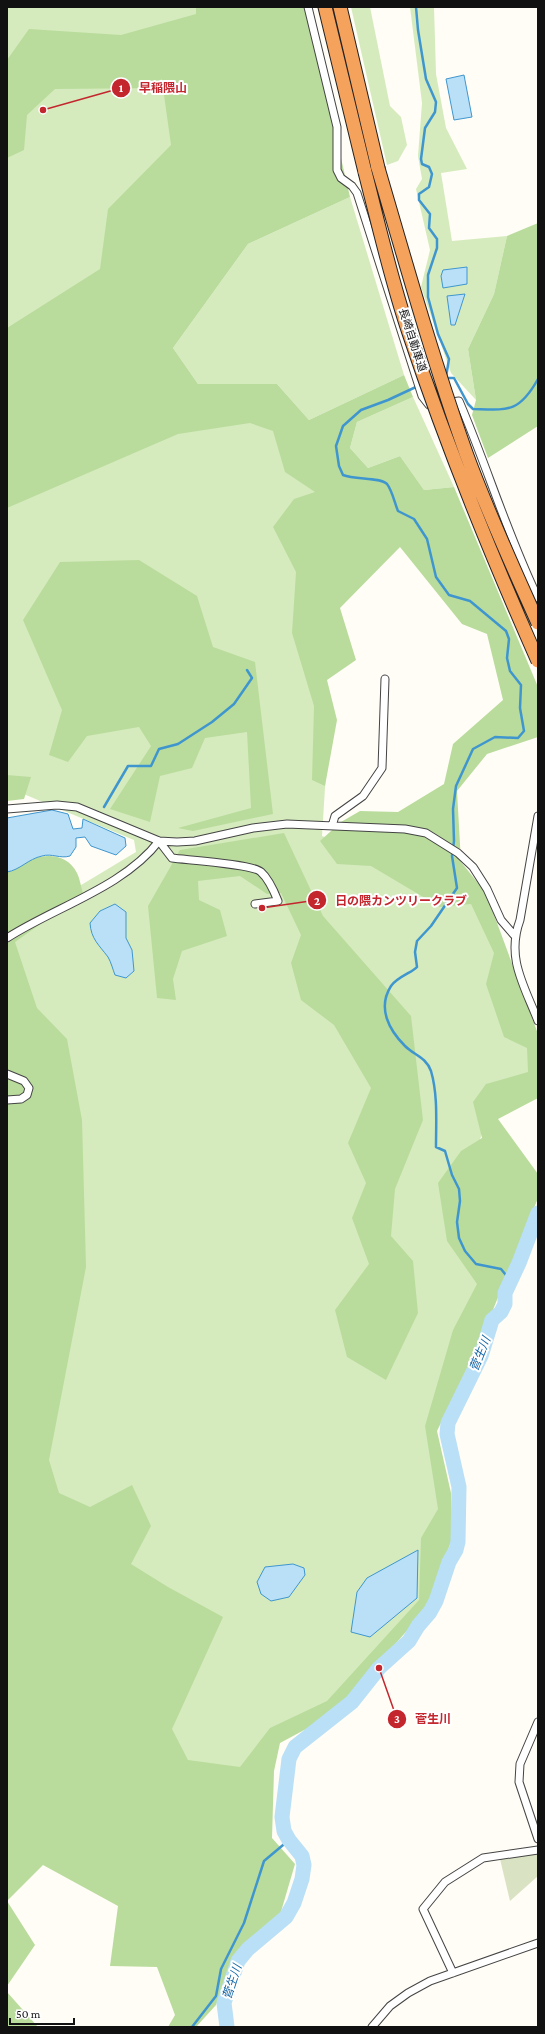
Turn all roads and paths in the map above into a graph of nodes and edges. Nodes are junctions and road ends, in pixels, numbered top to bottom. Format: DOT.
graph roads {
  1 [pos="308,7"];
  2 [pos="325,7"];
  3 [pos="340,7"];
  4 [pos="537,592"];
  5 [pos="538,623"];
  6 [pos="538,661"];
  7 [pos="385,679"];
  8 [pos="7,809"];
  9 [pos="538,816"];
  10 [pos="332,826"];
  11 [pos="159,841"];
  12 [pos="255,904"];
  13 [pos="514,935"];
  14 [pos="7,938"];
  15 [pos="538,1021"];
  16 [pos="7,1074"];
  17 [pos="7,1100"];
  18 [pos="538,1722"];
  19 [pos="538,1839"];
  20 [pos="538,1850"];
  21 [pos="538,1943"];
  22 [pos="453,1973"];
  23 [pos="372,2027"];
  1 -- 4 [label="street"];
  2 -- 6 [label="highway, 長崎自動車道, bridge"];
  3 -- 5 [label="highway, 長崎自動車道, bridge"];
  7 -- 10 [label="street"];
  8 -- 11 [label="street"];
  9 -- 13 [label="street"];
  10 -- 11 [label="street"];
  10 -- 13 [label="street"];
  11 -- 12 [label="street"];
  11 -- 14 [label="street"];
  13 -- 15 [label="street"];
  16 -- 17 [label="street"];
  18 -- 19 [label="street"];
  20 -- 22 [label="street"];
  21 -- 22 [label="street"];
  22 -- 23 [label="street"];
}
